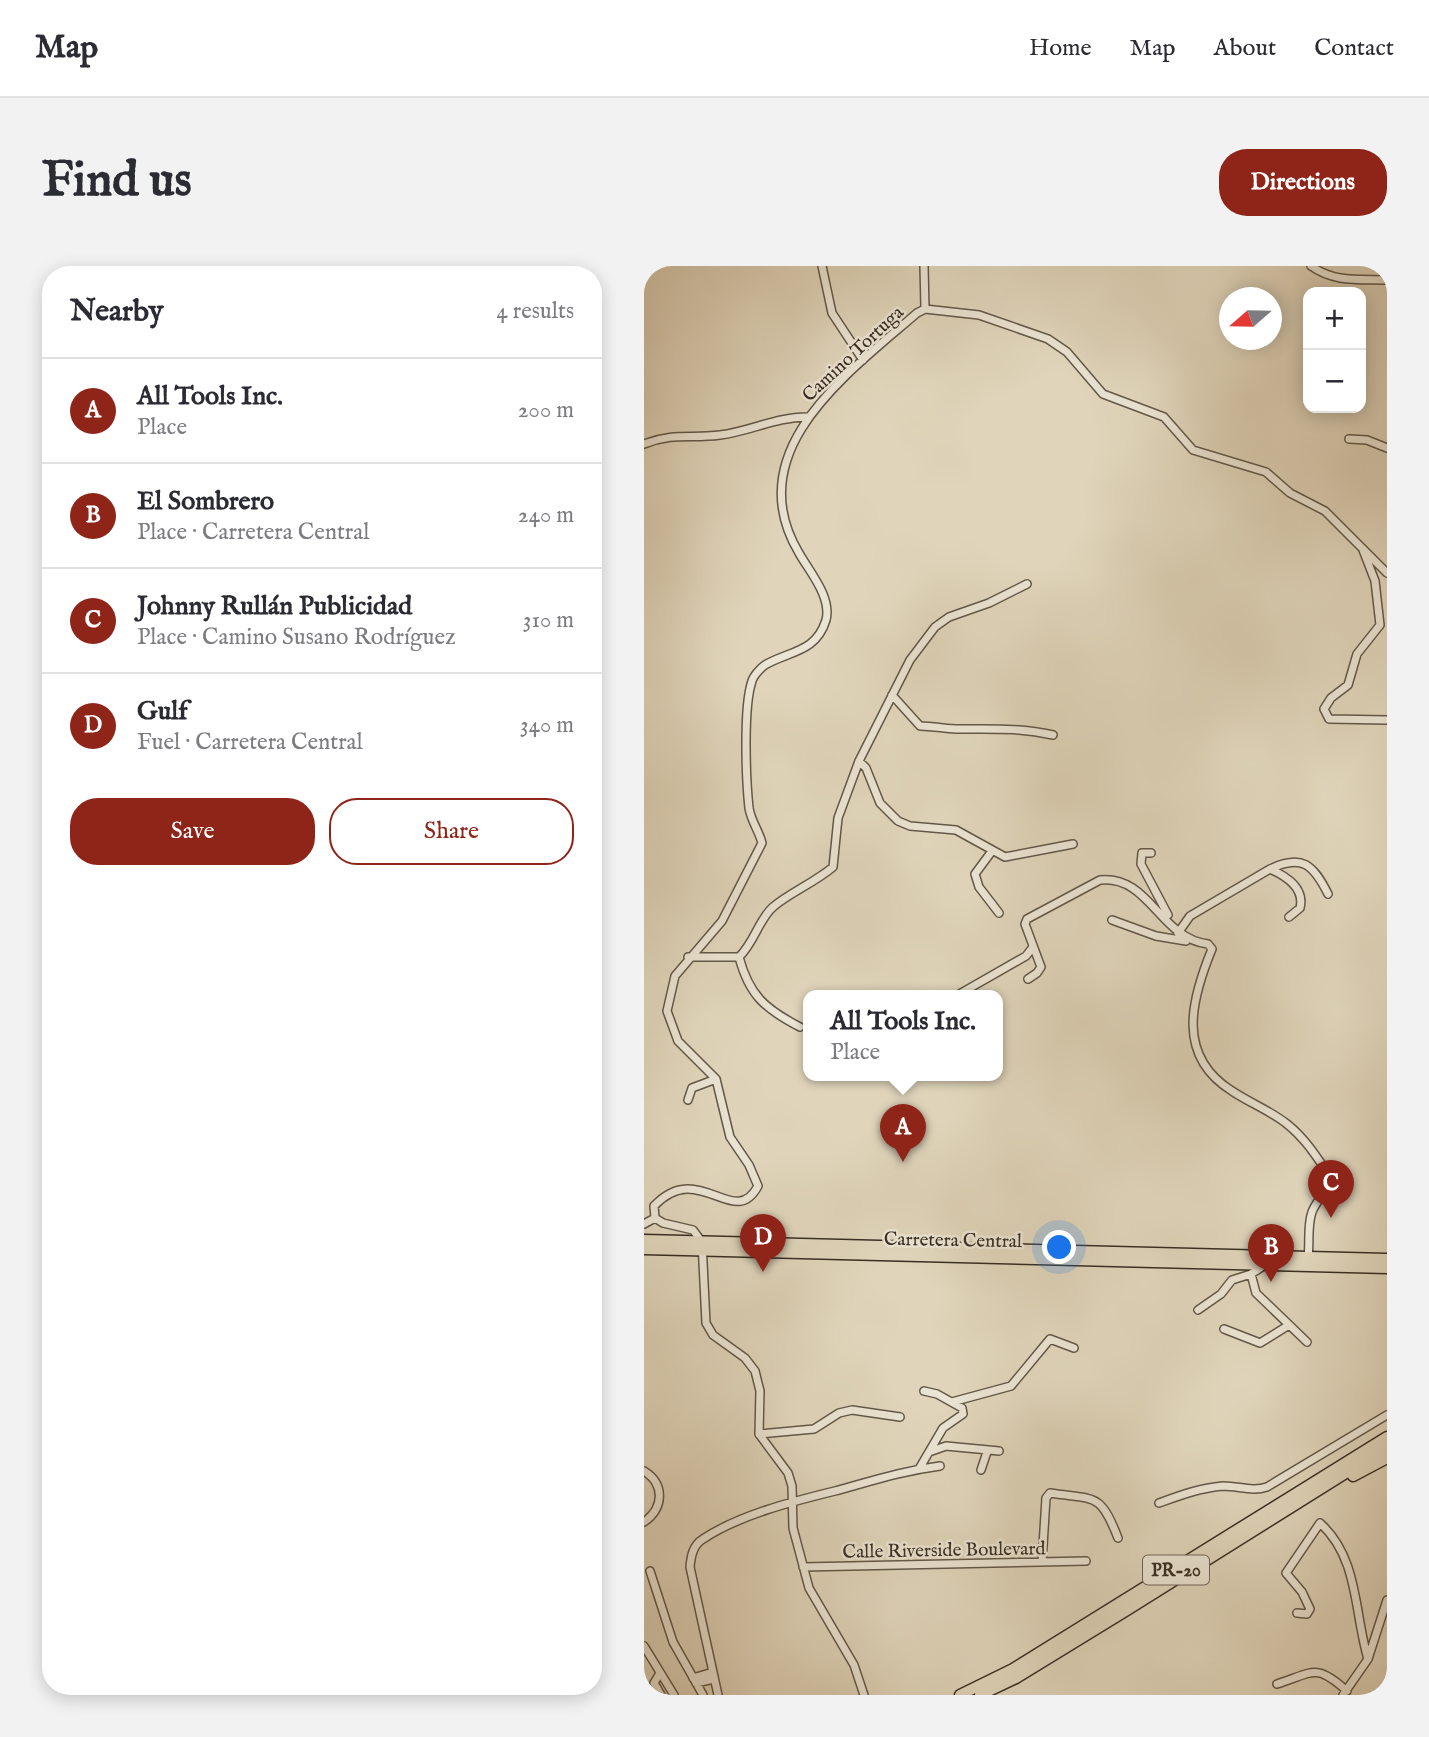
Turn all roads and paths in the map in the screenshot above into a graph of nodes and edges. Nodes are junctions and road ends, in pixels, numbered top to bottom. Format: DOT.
graph roads {
  1 [pos="822,266"];
  2 [pos="924,266"];
  3 [pos="1311,266"];
  4 [pos="1387,280"];
  5 [pos="925,309"];
  6 [pos="863,360"];
  7 [pos="807,417"];
  8 [pos="1349,439"];
  9 [pos="644,444"];
  10 [pos="1387,448"];
  11 [pos="1362,547"];
  12 [pos="1387,573"];
  13 [pos="1027,584"];
  14 [pos="1384,626"];
  15 [pos="892,695"];
  16 [pos="1387,720"];
  17 [pos="1053,734"];
  18 [pos="859,761"];
  19 [pos="1073,844"];
  20 [pos="992,851"];
  21 [pos="1151,853"];
  22 [pos="1270,869"];
  23 [pos="1328,894"];
  24 [pos="999,913"];
  25 [pos="1289,917"];
  26 [pos="1112,920"];
  27 [pos="1179,931"];
  28 [pos="1191,942"];
  29 [pos="1033,947"];
  30 [pos="688,957"];
  31 [pos="739,957"];
  32 [pos="1028,979"];
  33 [pos="967,990"];
  34 [pos="800,1027"];
  35 [pos="716,1079"];
  36 [pos="688,1100"];
  37 [pos="655,1218"];
  38 [pos="644,1224"];
  39 [pos="644,1240"];
  40 [pos="703,1246"];
  41 [pos="644,1248"];
  42 [pos="1308,1257"];
  43 [pos="1387,1259"];
  44 [pos="1267,1264"];
  45 [pos="1387,1268"];
  46 [pos="1251,1274"];
  47 [pos="1198,1310"];
  48 [pos="1289,1325"];
  49 [pos="1224,1329"];
  50 [pos="1307,1342"];
  51 [pos="1074,1348"];
  52 [pos="924,1391"];
  53 [pos="951,1402"];
  54 [pos="1387,1415"];
  55 [pos="900,1417"];
  56 [pos="759,1434"];
  57 [pos="1387,1437"];
  58 [pos="1387,1447"];
  59 [pos="999,1451"];
  60 [pos="928,1452"];
  61 [pos="987,1452"];
  62 [pos="1387,1458"];
  63 [pos="940,1466"];
  64 [pos="919,1469"];
  65 [pos="981,1470"];
  66 [pos="644,1471"];
  67 [pos="791,1500"];
  68 [pos="1159,1503"];
  69 [pos="1276,1519"];
  70 [pos="644,1522"];
  71 [pos="1118,1538"];
  72 [pos="1086,1561"];
  73 [pos="1042,1562"];
  74 [pos="803,1567"];
  75 [pos="650,1571"];
  76 [pos="1387,1600"];
  77 [pos="1297,1613"];
  78 [pos="644,1646"];
  79 [pos="1368,1659"];
  80 [pos="660,1673"];
  81 [pos="714,1676"];
  82 [pos="694,1681"];
  83 [pos="1277,1684"];
  84 [pos="1345,1693"];
  85 [pos="661,1695"];
  86 [pos="674,1695"];
  87 [pos="703,1695"];
  88 [pos="718,1695"];
  89 [pos="864,1695"];
  90 [pos="960,1695"];
  91 [pos="980,1695"];
  1 -- 6 [label="street"];
  2 -- 5 [label="street"];
  3 -- 4 [label="street"];
  5 -- 6 [label="street, Camino Tortuga"];
  5 -- 11 [label="street"];
  6 -- 7 [label="street, Camino Tortuga"];
  7 -- 9 [label="street"];
  7 -- 30 [label="street, Camino Tortuga"];
  8 -- 10 [label="street"];
  11 -- 12 [label="street"];
  11 -- 14 [label="street"];
  13 -- 15 [label="street"];
  14 -- 16 [label="street"];
  15 -- 17 [label="street"];
  15 -- 18 [label="street"];
  18 -- 20 [label="street"];
  18 -- 31 [label="street"];
  19 -- 20 [label="street"];
  20 -- 24 [label="street"];
  21 -- 27 [label="street"];
  22 -- 23 [label="street"];
  22 -- 25 [label="street"];
  22 -- 27 [label="street"];
  26 -- 28 [label="street"];
  27 -- 28 [label="street"];
  27 -- 29 [label="street"];
  28 -- 42 [label="street"];
  29 -- 32 [label="street"];
  29 -- 33 [label="street"];
  30 -- 31 [label="street"];
  30 -- 35 [label="street, Camino Tortuga"];
  31 -- 34 [label="street"];
  35 -- 36 [label="street"];
  35 -- 37 [label="street"];
  37 -- 38 [label="street"];
  37 -- 40 [label="street"];
  39 -- 40 [label="highway, Carretera Central"];
  40 -- 41 [label="highway, Carretera Central"];
  40 -- 42 [label="highway, Carretera Central"];
  40 -- 44 [label="highway, Carretera Central"];
  40 -- 56 [label="street"];
  42 -- 43 [label="highway, Carretera Central"];
  44 -- 45 [label="highway, Carretera Central"];
  44 -- 46 [label="street"];
  46 -- 47 [label="street"];
  46 -- 48 [label="street"];
  48 -- 49 [label="street"];
  48 -- 50 [label="street"];
  51 -- 53 [label="street"];
  52 -- 53 [label="street"];
  53 -- 60 [label="street"];
  54 -- 68 [label="street"];
  55 -- 56 [label="street"];
  56 -- 67 [label="street"];
  57 -- 90 [label="highway, PR-20"];
  58 -- 69 [label="highway, PR-20"];
  59 -- 61 [label="street"];
  60 -- 61 [label="street"];
  60 -- 64 [label="street"];
  61 -- 65 [label="street"];
  62 -- 69 [label="highway"];
  63 -- 64 [label="street"];
  64 -- 67 [label="street"];
  66 -- 70 [label="street"];
  67 -- 74 [label="street"];
  67 -- 81 [label="street"];
  69 -- 91 [label="highway, PR-20"];
  71 -- 73 [label="street"];
  72 -- 73 [label="street, Calle Riverside Boulevard"];
  73 -- 74 [label="street, Calle Riverside Boulevard"];
  74 -- 89 [label="street"];
  75 -- 82 [label="street"];
  76 -- 79 [label="street"];
  77 -- 79 [label="street"];
  78 -- 80 [label="street"];
  79 -- 84 [label="street"];
  80 -- 85 [label="street"];
  80 -- 86 [label="street"];
  81 -- 82 [label="street"];
  81 -- 88 [label="street"];
  82 -- 87 [label="street"];
  83 -- 84 [label="street"];
}
